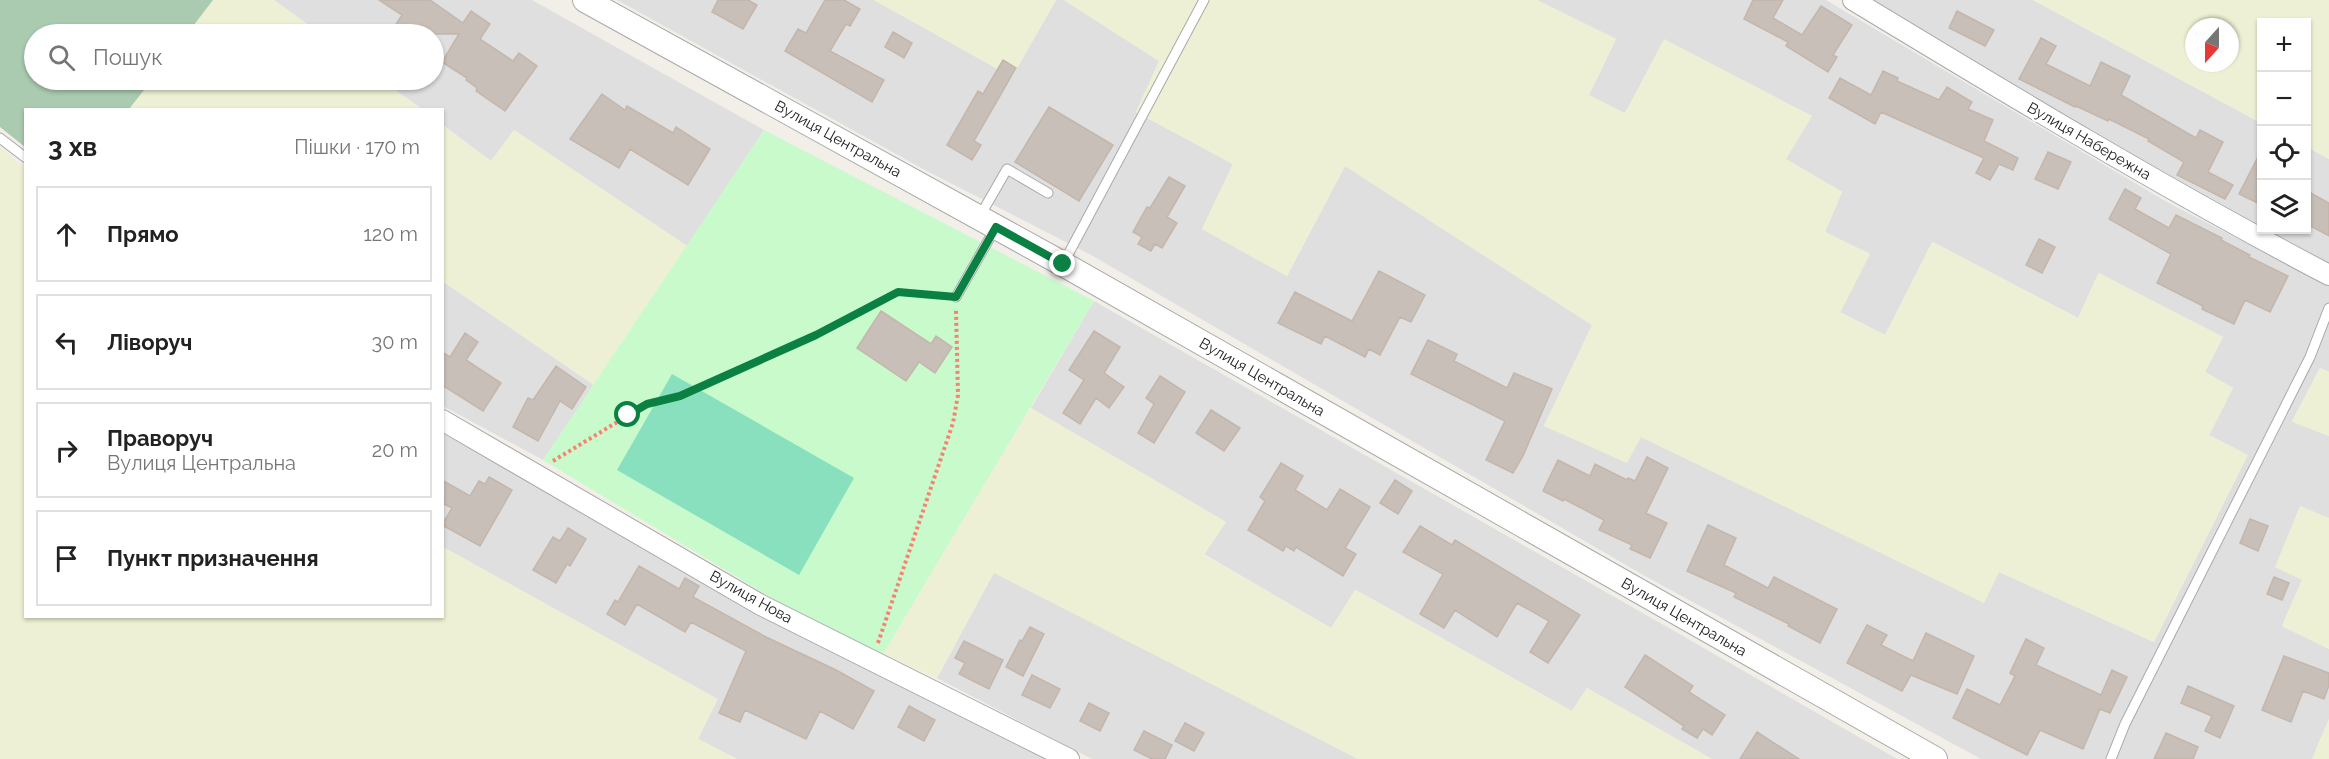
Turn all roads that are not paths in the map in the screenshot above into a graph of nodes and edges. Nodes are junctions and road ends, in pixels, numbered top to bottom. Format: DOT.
graph roads {
  1 [pos="585,0"];
  2 [pos="1204,0"];
  3 [pos="1853,0"];
  4 [pos="0,138"];
  5 [pos="24,156"];
  6 [pos="1048,193"];
  7 [pos="987,222"];
  8 [pos="1063,264"];
  9 [pos="2329,275"];
  10 [pos="956,297"];
  11 [pos="2329,308"];
  12 [pos="444,421"];
  13 [pos="1069,759"];
  14 [pos="1935,759"];
  15 [pos="2111,759"];
  1 -- 7 [label="street, Вулиця Центральна"];
  2 -- 8 [label="lane"];
  3 -- 9 [label="street, Вулиця Набережна"];
  4 -- 5 [label="lane"];
  6 -- 7 [label="lane"];
  7 -- 8 [label="street, Вулиця Центральна"];
  7 -- 10 [label="lane"];
  8 -- 14 [label="street, Вулиця Центральна"];
  11 -- 15 [label="lane"];
  12 -- 13 [label="street, Вулиця Нова"];
}
